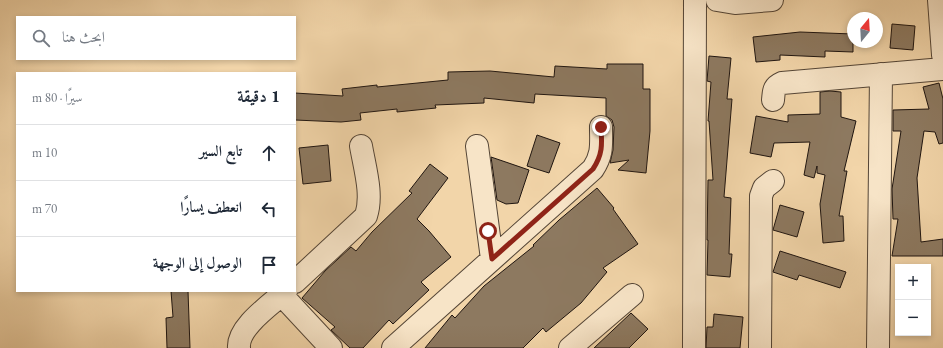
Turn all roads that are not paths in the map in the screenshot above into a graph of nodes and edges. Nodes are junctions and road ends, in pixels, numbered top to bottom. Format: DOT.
graph roads {
  1 [pos="696,0"];
  2 [pos="717,0"];
  3 [pos="772,0"];
  4 [pos="939,0"];
  5 [pos="943,55"];
  6 [pos="943,69"];
  7 [pos="881,74"];
  8 [pos="773,100"];
  9 [pos="601,127"];
  10 [pos="361,146"];
  11 [pos="477,146"];
  12 [pos="773,182"];
  13 [pos="492,259"];
  14 [pos="296,280"];
  15 [pos="283,292"];
  16 [pos="287,292"];
  17 [pos="632,295"];
  18 [pos="239,348"];
  19 [pos="331,348"];
  20 [pos="393,348"];
  21 [pos="570,348"];
  22 [pos="694,348"];
  23 [pos="760,348"];
  24 [pos="878,348"];
  1 -- 22 [label="street"];
  2 -- 3 [label="street"];
  4 -- 5 [label="street"];
  6 -- 7 [label="street"];
  7 -- 8 [label="street"];
  7 -- 24 [label="street"];
  9 -- 13 [label="street"];
  10 -- 14 [label="street"];
  11 -- 13 [label="street"];
  12 -- 23 [label="street"];
  13 -- 20 [label="street"];
  15 -- 18 [label="street"];
  16 -- 19 [label="street"];
  17 -- 21 [label="street"];
}
